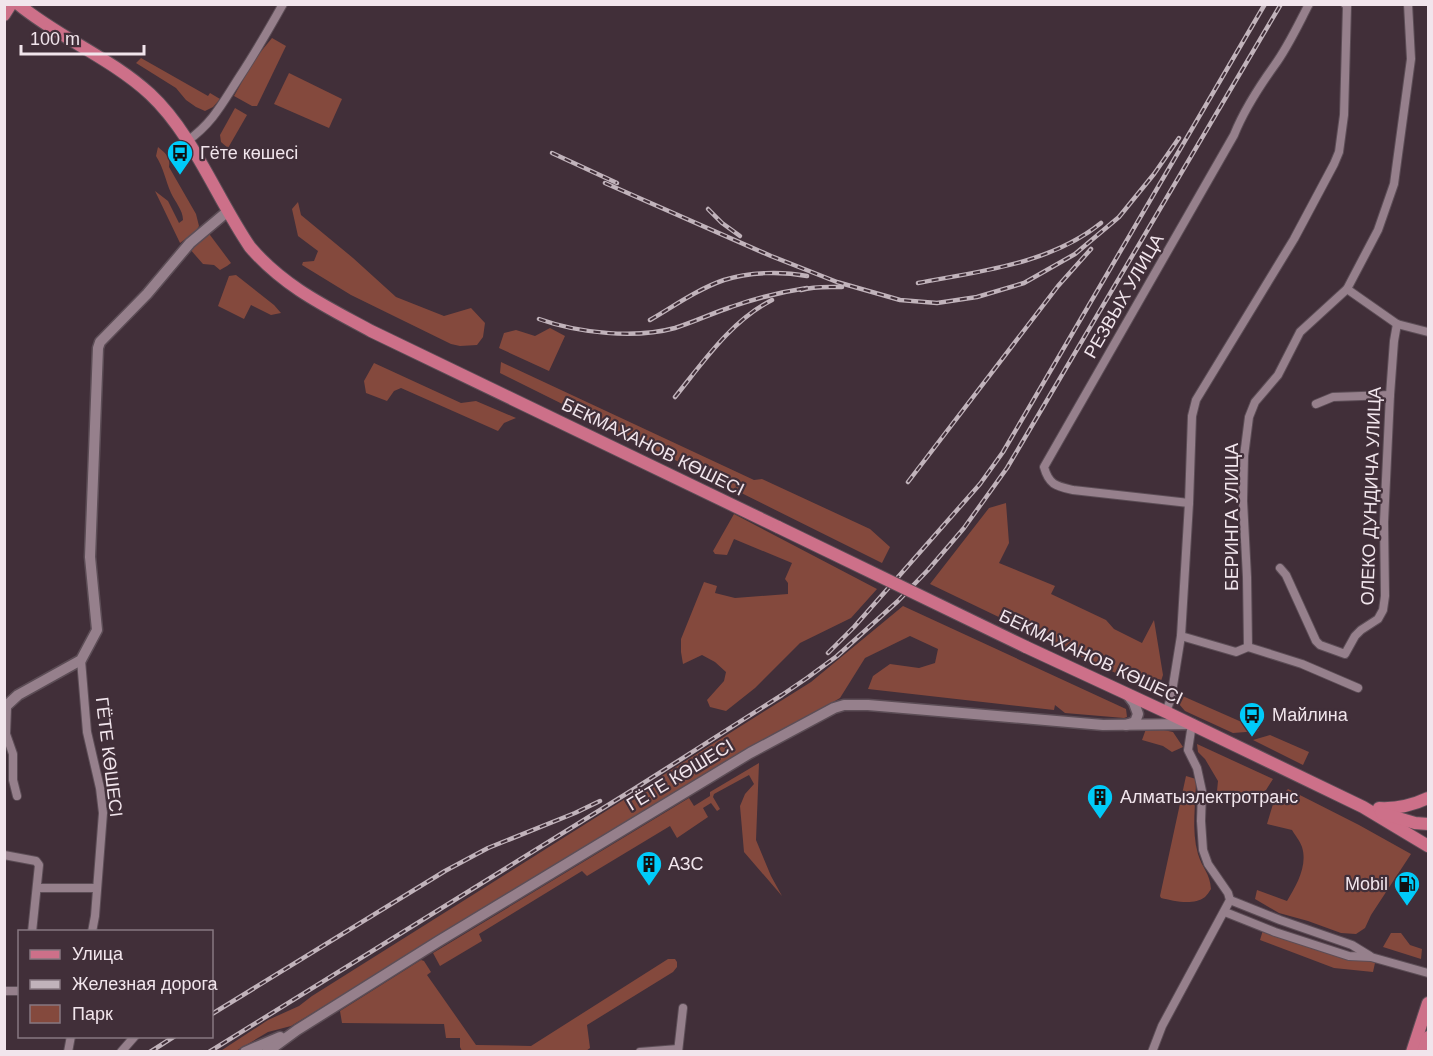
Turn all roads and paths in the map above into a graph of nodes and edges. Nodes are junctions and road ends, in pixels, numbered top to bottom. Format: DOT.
graph roads {
  1 [pos="11,4"];
  2 [pos="18,4"];
  3 [pos="283,4"];
  4 [pos="1309,4"];
  5 [pos="1345,4"];
  6 [pos="1408,4"];
  7 [pos="4,15"];
  8 [pos="187,141"];
  9 [pos="228,211"];
  10 [pos="1347,289"];
  11 [pos="1397,324"];
  12 [pos="1428,332"];
  13 [pos="1390,395"];
  14 [pos="1316,404"];
  15 [pos="1189,503"];
  16 [pos="1280,568"];
  17 [pos="1180,636"];
  18 [pos="1248,647"];
  19 [pos="81,660"];
  20 [pos="1358,688"];
  21 [pos="1127,694"];
  22 [pos="6,707"];
  23 [pos="1166,712"];
  24 [pos="1192,724"];
  25 [pos="1125,725"];
  26 [pos="17,796"];
  27 [pos="1428,798"];
  28 [pos="1363,807"];
  29 [pos="1428,824"];
  30 [pos="1428,846"];
  31 [pos="4,855"];
  32 [pos="38,888"];
  33 [pos="96,888"];
  34 [pos="1230,900"];
  35 [pos="1225,912"];
  36 [pos="32,930"];
  37 [pos="92,930"];
  38 [pos="1371,957"];
  39 [pos="1428,973"];
  40 [pos="1428,1003"];
  41 [pos="683,1008"];
  42 [pos="297,1029"];
  43 [pos="1428,1037"];
  44 [pos="133,1038"];
  45 [pos="678,1050"];
  46 [pos="121,1052"];
  47 [pos="245,1052"];
  48 [pos="267,1052"];
  49 [pos="640,1052"];
  50 [pos="1152,1052"];
  51 [pos="1412,1052"];
  52 [pos="1423,1052"];
  1 -- 7 [label="main road"];
  2 -- 8 [label="main road, БЕКМАХАНОВ КӨШЕСІ"];
  3 -- 8 [label="street"];
  4 -- 15 [label="street, РЕЗВЫХ УЛИЦА"];
  5 -- 15 [label="street"];
  6 -- 10 [label="street, БЕРИНГА УЛИЦА"];
  8 -- 9 [label="main road, БЕКМАХАНОВ КӨШЕСІ"];
  9 -- 19 [label="main road"];
  9 -- 21 [label="main road, БЕКМАХАНОВ КӨШЕСІ, bridge"];
  10 -- 11 [label="street"];
  10 -- 18 [label="street, БЕРИНГА УЛИЦА"];
  11 -- 12 [label="street"];
  11 -- 13 [label="street, ОЛЕКО ДУНДИЧА УЛИЦА"];
  13 -- 14 [label="street"];
  13 -- 16 [label="street, ОЛЕКО ДУНДИЧА УЛИЦА"];
  15 -- 17 [label="street"];
  17 -- 18 [label="street"];
  17 -- 23 [label="street"];
  18 -- 20 [label="street"];
  19 -- 22 [label="main road"];
  19 -- 33 [label="street, ГЁТЕ КӨШЕСІ"];
  21 -- 23 [label="main road, БЕКМАХАНОВ КӨШЕСІ"];
  21 -- 25 [label="main road"];
  22 -- 26 [label="street"];
  23 -- 24 [label="main road, БЕКМАХАНОВ КӨШЕСІ"];
  24 -- 25 [label="main road, ГЁТЕ КӨШЕСІ"];
  24 -- 28 [label="main road, БЕКМАХАНОВ КӨШЕСІ"];
  24 -- 34 [label="street"];
  25 -- 42 [label="main road, ГЁТЕ КӨШЕСІ"];
  27 -- 28 [label="main road"];
  28 -- 29 [label="main road, БЕКМАХАНОВ КӨШЕСІ"];
  28 -- 30 [label="main road, БЕКМАХАНОВ КӨШЕСІ"];
  31 -- 32 [label="street"];
  32 -- 33 [label="street"];
  32 -- 36 [label="street"];
  33 -- 37 [label="street, ГЁТЕ КӨШЕСІ"];
  34 -- 35 [label="street"];
  34 -- 38 [label="street"];
  35 -- 38 [label="street"];
  35 -- 50 [label="street"];
  38 -- 39 [label="street"];
  40 -- 51 [label="main road"];
  41 -- 45 [label="street"];
  42 -- 47 [label="main road, ГЁТЕ КӨШЕСІ"];
  42 -- 48 [label="main road, ГЁТЕ КӨШЕСІ"];
  43 -- 52 [label="main road"];
  44 -- 46 [label="street"];
  45 -- 49 [label="street"];
}
